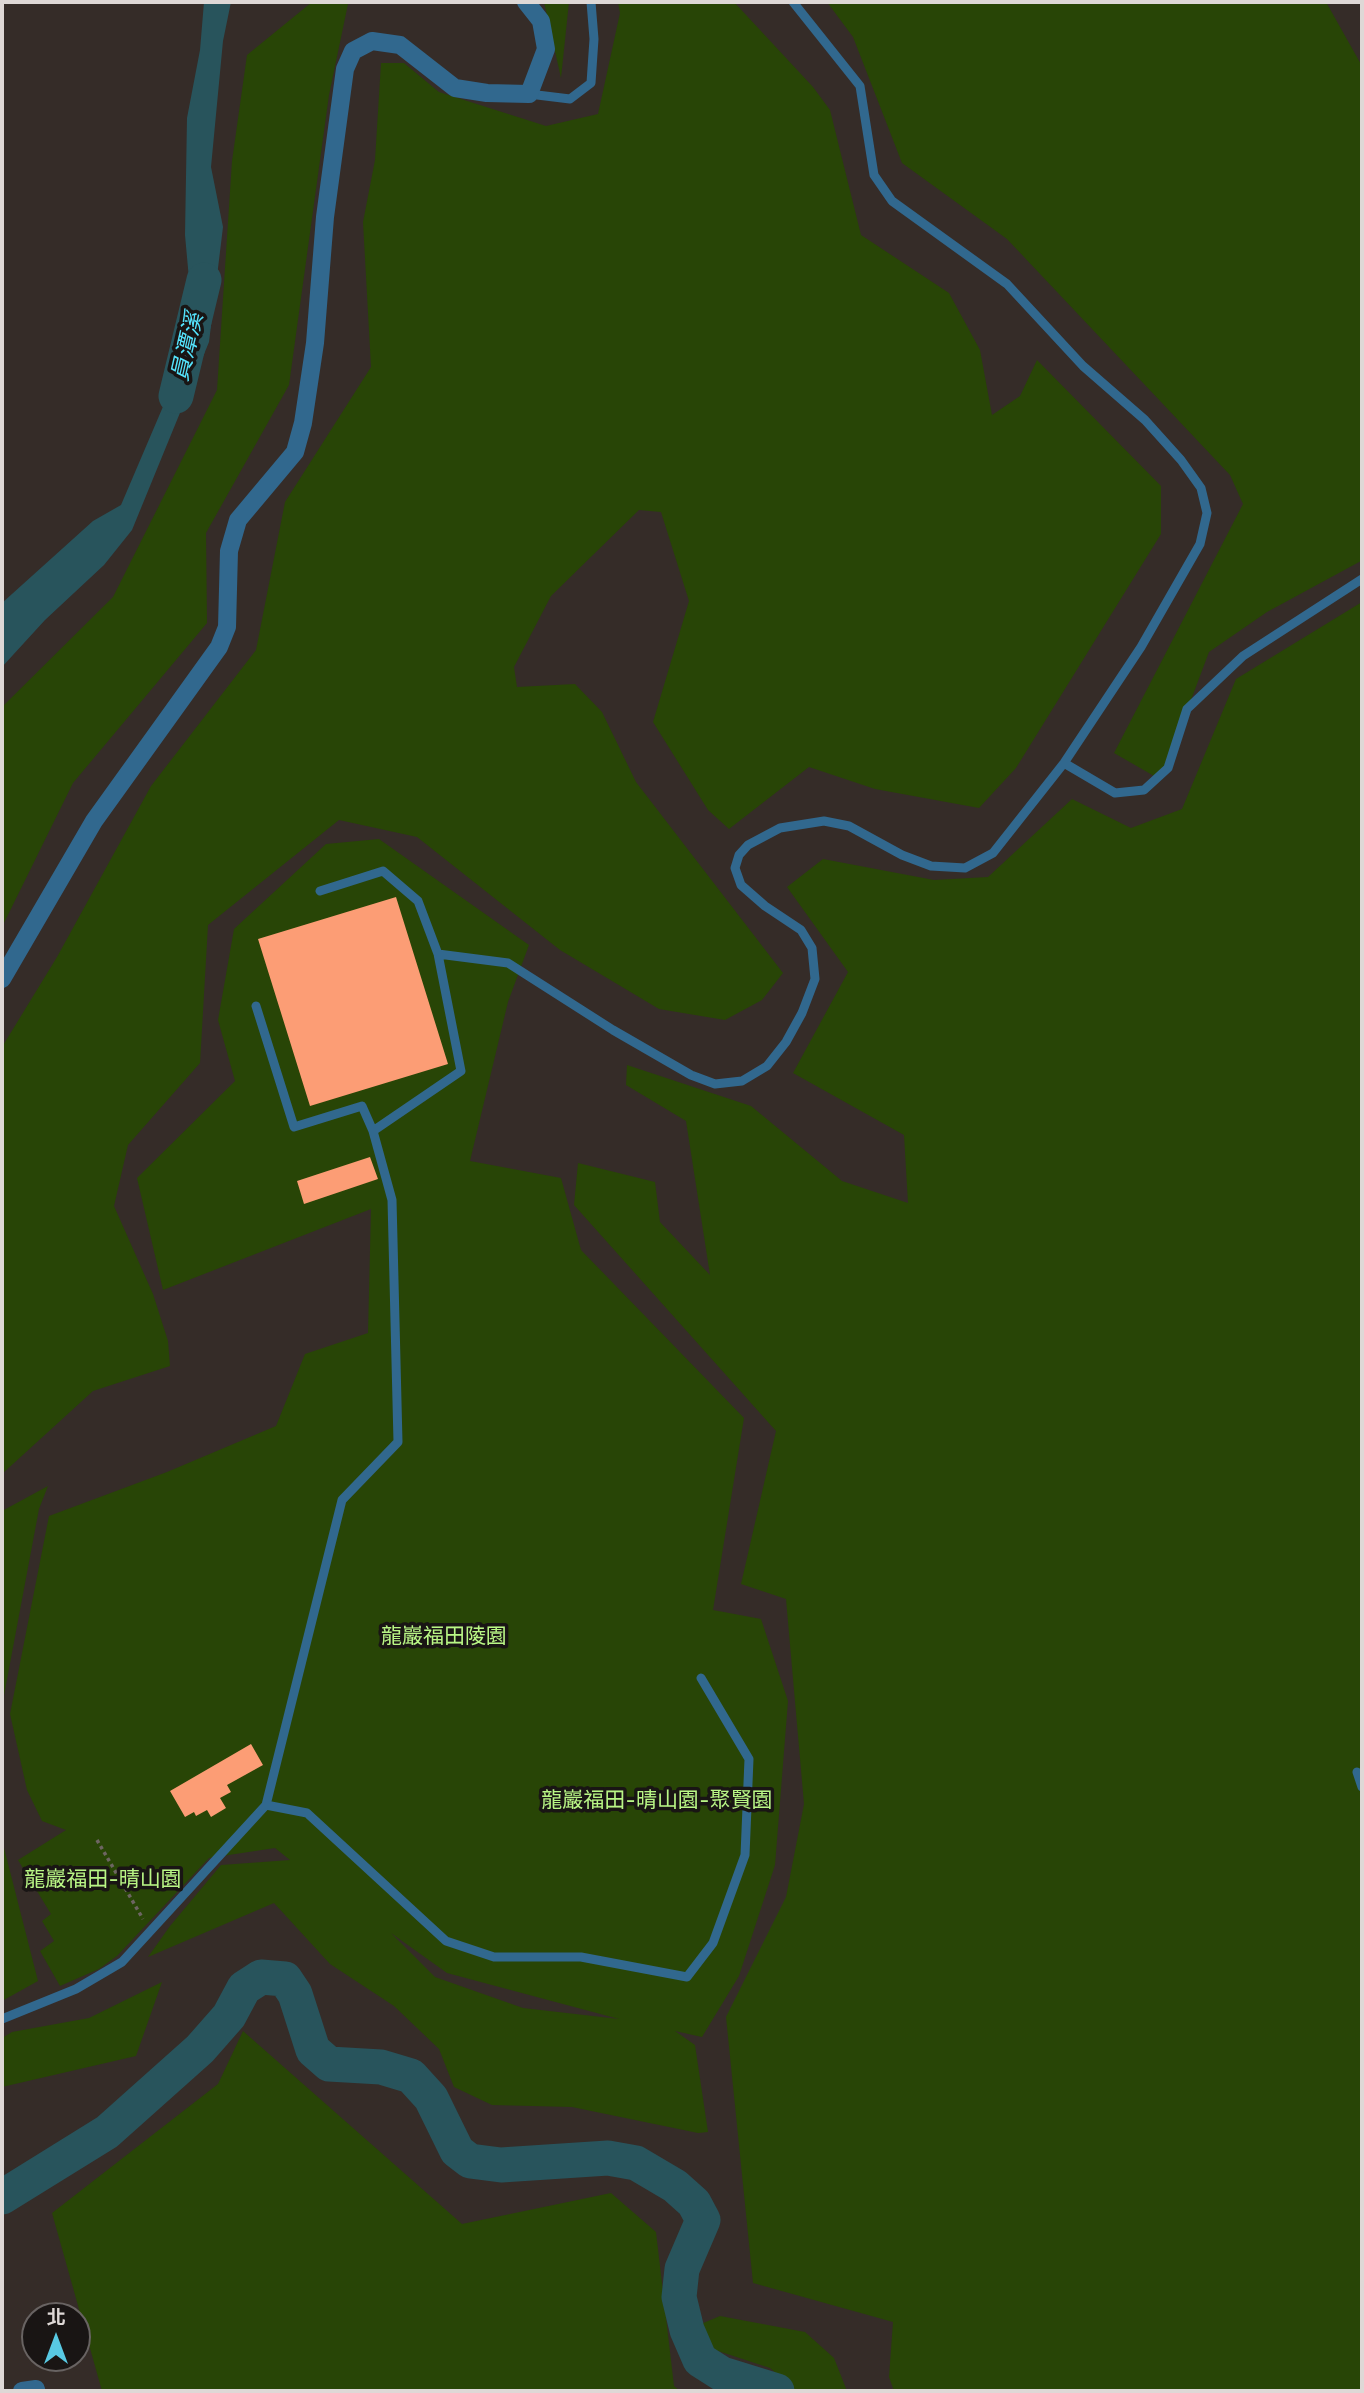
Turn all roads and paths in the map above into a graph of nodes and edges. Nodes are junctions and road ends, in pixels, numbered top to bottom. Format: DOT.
graph roads {
  1 [pos="526,2"];
  2 [pos="591,2"];
  3 [pos="793,2"];
  4 [pos="529,94"];
  5 [pos="1362,579"];
  6 [pos="1064,763"];
  7 [pos="320,891"];
  8 [pos="438,954"];
  9 [pos="2,979"];
  10 [pos="256,1006"];
  11 [pos="373,1131"];
  12 [pos="701,1678"];
  13 [pos="1357,1772"];
  14 [pos="1362,1787"];
  15 [pos="266,1805"];
  16 [pos="97,1840"];
  17 [pos="144,1920"];
  18 [pos="2,2020"];
  1 -- 4 [label="street"];
  2 -- 4 [label="lane"];
  3 -- 6 [label="lane"];
  4 -- 9 [label="street"];
  5 -- 6 [label="lane"];
  6 -- 8 [label="lane"];
  7 -- 8 [label="lane"];
  8 -- 11 [label="lane"];
  10 -- 11 [label="lane"];
  11 -- 15 [label="lane"];
  12 -- 15 [label="lane"];
  13 -- 14 [label="lane"];
  15 -- 18 [label="lane"];
  16 -- 17 [label="path"];
}
